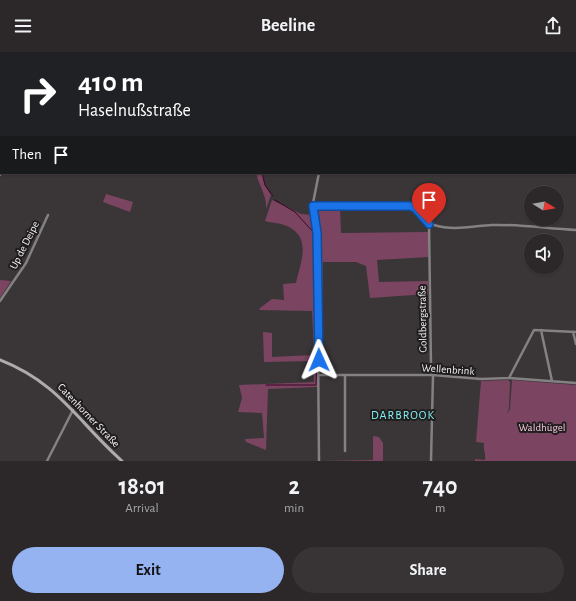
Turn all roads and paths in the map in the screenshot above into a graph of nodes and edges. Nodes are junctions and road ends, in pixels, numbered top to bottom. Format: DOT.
graph roads {
  1 [pos="319,174"];
  2 [pos="313,206"];
  3 [pos="48,214"];
  4 [pos="429,224"];
  5 [pos="576,230"];
  6 [pos="0,301"];
  7 [pos="541,330"];
  8 [pos="575,332"];
  9 [pos="576,344"];
  10 [pos="0,360"];
  11 [pos="319,375"];
  12 [pos="345,375"];
  13 [pos="433,375"];
  14 [pos="510,378"];
  15 [pos="552,381"];
  16 [pos="576,383"];
  17 [pos="73,410"];
  18 [pos="345,452"];
  19 [pos="47,461"];
  20 [pos="122,461"];
  21 [pos="319,461"];
  22 [pos="431,461"];
  1 -- 2 [label="street"];
  2 -- 4 [label="street"];
  2 -- 11 [label="street"];
  3 -- 6 [label="street, Up de Deipe"];
  4 -- 5 [label="street"];
  4 -- 13 [label="street, Goldbergstraße"];
  7 -- 8 [label="street"];
  7 -- 14 [label="street"];
  7 -- 15 [label="street"];
  8 -- 9 [label="street"];
  10 -- 17 [label="street, Catenhorner Straße"];
  11 -- 12 [label="street, Wellenbrink"];
  11 -- 21 [label="street"];
  12 -- 13 [label="street, Wellenbrink"];
  12 -- 18 [label="street"];
  13 -- 14 [label="street, Wellenbrink"];
  13 -- 22 [label="street, Goldbergstraße"];
  14 -- 15 [label="street, Wellenbrink"];
  15 -- 16 [label="street, Wellenbrink"];
  17 -- 19 [label="street"];
  17 -- 20 [label="street, Catenhorner Straße"];
}
